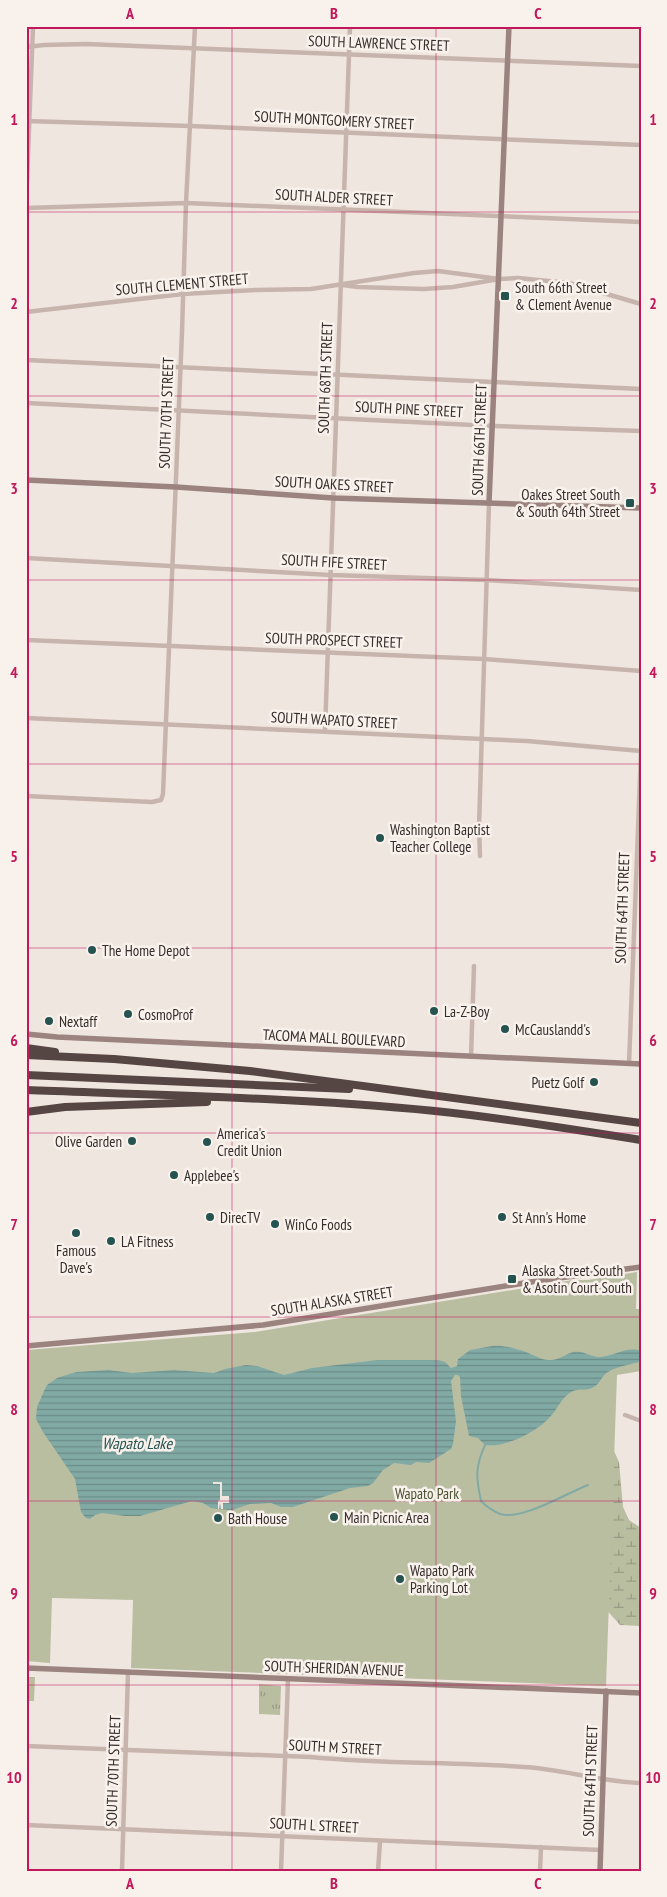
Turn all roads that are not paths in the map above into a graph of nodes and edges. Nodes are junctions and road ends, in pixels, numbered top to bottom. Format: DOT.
graph roads {
  1 [pos="33,26"];
  2 [pos="195,26"];
  3 [pos="350,26"];
  4 [pos="509,26"];
  5 [pos="32,46"];
  6 [pos="26,47"];
  7 [pos="194,48"];
  8 [pos="349,54"];
  9 [pos="508,60"];
  10 [pos="641,66"];
  11 [pos="28,121"];
  12 [pos="191,126"];
  13 [pos="346,134"];
  14 [pos="505,140"];
  15 [pos="641,146"];
  16 [pos="186,202"];
  17 [pos="26,207"];
  18 [pos="344,210"];
  19 [pos="502,216"];
  20 [pos="641,222"];
  21 [pos="499,278"];
  22 [pos="341,284"];
  23 [pos="183,294"];
  24 [pos="641,304"];
  25 [pos="26,312"];
  26 [pos="26,360"];
  27 [pos="181,367"];
  28 [pos="338,375"];
  29 [pos="494,383"];
  30 [pos="641,389"];
  31 [pos="26,403"];
  32 [pos="179,410"];
  33 [pos="336,418"];
  34 [pos="492,426"];
  35 [pos="641,431"];
  36 [pos="26,480"];
  37 [pos="176,487"];
  38 [pos="334,498"];
  39 [pos="489,503"];
  40 [pos="641,508"];
  41 [pos="26,558"];
  42 [pos="172,566"];
  43 [pos="331,575"];
  44 [pos="487,580"];
  45 [pos="641,590"];
  46 [pos="26,640"];
  47 [pos="169,645"];
  48 [pos="328,652"];
  49 [pos="484,659"];
  50 [pos="641,671"];
  51 [pos="26,718"];
  52 [pos="166,726"];
  53 [pos="325,731"];
  54 [pos="482,740"];
  55 [pos="641,752"];
  56 [pos="26,796"];
  57 [pos="480,856"];
  58 [pos="474,966"];
  59 [pos="26,1034"];
  60 [pos="26,1048"];
  61 [pos="26,1055"];
  62 [pos="471,1057"];
  63 [pos="114,1060"];
  64 [pos="629,1064"];
  65 [pos="641,1064"];
  66 [pos="26,1075"];
  67 [pos="26,1090"];
  68 [pos="436,1096"];
  69 [pos="264,1100"];
  70 [pos="26,1112"];
  71 [pos="641,1123"];
  72 [pos="641,1140"];
  73 [pos="641,1266"];
  74 [pos="26,1346"];
  75 [pos="625,1416"];
  76 [pos="641,1421"];
  77 [pos="26,1668"];
  78 [pos="128,1672"];
  79 [pos="288,1679"];
  80 [pos="606,1691"];
  81 [pos="641,1693"];
  82 [pos="26,1746"];
  83 [pos="126,1750"];
  84 [pos="285,1756"];
  85 [pos="603,1780"];
  86 [pos="641,1783"];
  87 [pos="26,1825"];
  88 [pos="123,1829"];
  89 [pos="282,1836"];
  90 [pos="380,1842"];
  91 [pos="541,1847"];
  92 [pos="601,1850"];
  93 [pos="122,1871"];
  94 [pos="281,1871"];
  95 [pos="378,1871"];
  96 [pos="540,1871"];
  97 [pos="600,1871"];
  1 -- 5 [label="street"];
  2 -- 7 [label="street, SOUTH 70TH STREET"];
  3 -- 8 [label="street, SOUTH 68TH STREET"];
  4 -- 9 [label="street, SOUTH 66TH STREET"];
  5 -- 6 [label="street, SOUTH LAWRENCE STREET"];
  5 -- 7 [label="street, SOUTH LAWRENCE STREET"];
  5 -- 11 [label="street"];
  7 -- 8 [label="street, SOUTH LAWRENCE STREET"];
  7 -- 12 [label="street, SOUTH 70TH STREET"];
  8 -- 9 [label="street, SOUTH LAWRENCE STREET"];
  8 -- 13 [label="street, SOUTH 68TH STREET"];
  9 -- 10 [label="street, SOUTH LAWRENCE STREET"];
  9 -- 14 [label="street, SOUTH 66TH STREET"];
  11 -- 12 [label="street, SOUTH MONTGOMERY STREET"];
  11 -- 17 [label="street"];
  12 -- 13 [label="street, SOUTH MONTGOMERY STREET"];
  12 -- 16 [label="street, SOUTH 70TH STREET"];
  13 -- 14 [label="street, SOUTH MONTGOMERY STREET"];
  13 -- 18 [label="street, SOUTH 68TH STREET"];
  14 -- 15 [label="street, SOUTH MONTGOMERY STREET"];
  14 -- 19 [label="street, SOUTH 66TH STREET"];
  16 -- 17 [label="street, SOUTH ALDER STREET"];
  16 -- 18 [label="street, SOUTH ALDER STREET"];
  16 -- 23 [label="street, SOUTH 70TH STREET"];
  18 -- 19 [label="street, SOUTH ALDER STREET"];
  18 -- 22 [label="street, SOUTH 68TH STREET"];
  19 -- 20 [label="street, SOUTH ALDER STREET"];
  19 -- 21 [label="street, SOUTH 66TH STREET"];
  21 -- 22 [label="street, SOUTH CLEMENT STREET"];
  21 -- 22 [label="street"];
  21 -- 24 [label="street"];
  21 -- 29 [label="street, SOUTH 66TH STREET"];
  22 -- 23 [label="street, SOUTH CLEMENT STREET"];
  22 -- 28 [label="street, SOUTH 68TH STREET"];
  23 -- 25 [label="street, SOUTH CLEMENT STREET"];
  23 -- 27 [label="street, SOUTH 70TH STREET"];
  26 -- 27 [label="street"];
  27 -- 28 [label="street"];
  27 -- 32 [label="street, SOUTH 70TH STREET"];
  28 -- 29 [label="street"];
  28 -- 33 [label="street, SOUTH 68TH STREET"];
  29 -- 30 [label="street"];
  29 -- 34 [label="street, SOUTH 66TH STREET"];
  31 -- 32 [label="street, SOUTH PINE STREET"];
  32 -- 33 [label="street, SOUTH PINE STREET"];
  32 -- 37 [label="street, SOUTH 70TH STREET"];
  33 -- 34 [label="street, SOUTH PINE STREET"];
  33 -- 38 [label="street, SOUTH 68TH STREET"];
  34 -- 35 [label="street, SOUTH PINE STREET"];
  34 -- 39 [label="street, SOUTH 66TH STREET"];
  36 -- 37 [label="street, SOUTH OAKES STREET"];
  37 -- 38 [label="street, SOUTH OAKES STREET"];
  37 -- 42 [label="street, SOUTH 70TH STREET"];
  38 -- 39 [label="street, SOUTH OAKES STREET"];
  38 -- 43 [label="street, SOUTH 68TH STREET"];
  39 -- 40 [label="street, SOUTH OAKES STREET"];
  39 -- 44 [label="street, SOUTH 66TH STREET"];
  41 -- 42 [label="street, SOUTH FIFE STREET"];
  42 -- 43 [label="street, SOUTH FIFE STREET"];
  42 -- 47 [label="street, SOUTH 70TH STREET"];
  43 -- 44 [label="street, SOUTH FIFE STREET"];
  43 -- 48 [label="street, SOUTH 68TH STREET"];
  44 -- 45 [label="street, SOUTH FIFE STREET"];
  44 -- 49 [label="street, SOUTH 66TH STREET"];
  46 -- 47 [label="street, SOUTH PROSPECT STREET"];
  47 -- 48 [label="street, SOUTH PROSPECT STREET"];
  47 -- 52 [label="street, SOUTH 70TH STREET"];
  48 -- 49 [label="street, SOUTH PROSPECT STREET"];
  48 -- 53 [label="street, SOUTH 68TH STREET"];
  49 -- 50 [label="street, SOUTH PROSPECT STREET"];
  49 -- 54 [label="street, SOUTH 66TH STREET"];
  51 -- 52 [label="street, SOUTH WAPATO STREET"];
  52 -- 53 [label="street, SOUTH WAPATO STREET"];
  52 -- 56 [label="street, SOUTH 70TH STREET"];
  53 -- 54 [label="street, SOUTH WAPATO STREET"];
  54 -- 55 [label="street, SOUTH WAPATO STREET"];
  54 -- 57 [label="street, SOUTH 66TH STREET"];
  55 -- 64 [label="street, SOUTH 64TH STREET"];
  58 -- 62 [label="street"];
  59 -- 62 [label="street, TACOMA MALL BOULEVARD"];
  60 -- 63 [label="highway"];
  61 -- 63 [label="highway"];
  62 -- 64 [label="street, TACOMA MALL BOULEVARD"];
  63 -- 68 [label="highway"];
  64 -- 65 [label="street, TACOMA MALL BOULEVARD"];
  66 -- 68 [label="highway"];
  67 -- 69 [label="highway"];
  68 -- 71 [label="highway"];
  69 -- 70 [label="highway"];
  69 -- 72 [label="highway"];
  73 -- 74 [label="street, SOUTH ALASKA STREET"];
  75 -- 76 [label="street"];
  77 -- 78 [label="street, SOUTH SHERIDAN AVENUE"];
  78 -- 79 [label="street, SOUTH SHERIDAN AVENUE"];
  78 -- 83 [label="street, SOUTH 70TH STREET"];
  79 -- 80 [label="street, SOUTH SHERIDAN AVENUE"];
  79 -- 84 [label="street"];
  80 -- 81 [label="street, SOUTH SHERIDAN AVENUE"];
  80 -- 85 [label="street, SOUTH 64TH STREET"];
  82 -- 83 [label="street, SOUTH M STREET"];
  83 -- 84 [label="street, SOUTH M STREET"];
  83 -- 88 [label="street, SOUTH 70TH STREET"];
  84 -- 85 [label="street, SOUTH M STREET"];
  84 -- 89 [label="street"];
  85 -- 86 [label="street, SOUTH M STREET"];
  85 -- 92 [label="street, SOUTH 64TH STREET"];
  87 -- 88 [label="street, SOUTH L STREET"];
  88 -- 89 [label="street, SOUTH L STREET"];
  88 -- 93 [label="street, SOUTH 70TH STREET"];
  89 -- 90 [label="street, SOUTH L STREET"];
  89 -- 94 [label="street"];
  90 -- 91 [label="street, SOUTH L STREET"];
  90 -- 95 [label="street"];
  91 -- 92 [label="street, SOUTH L STREET"];
  91 -- 96 [label="street"];
  92 -- 97 [label="street, SOUTH 64TH STREET"];
}
